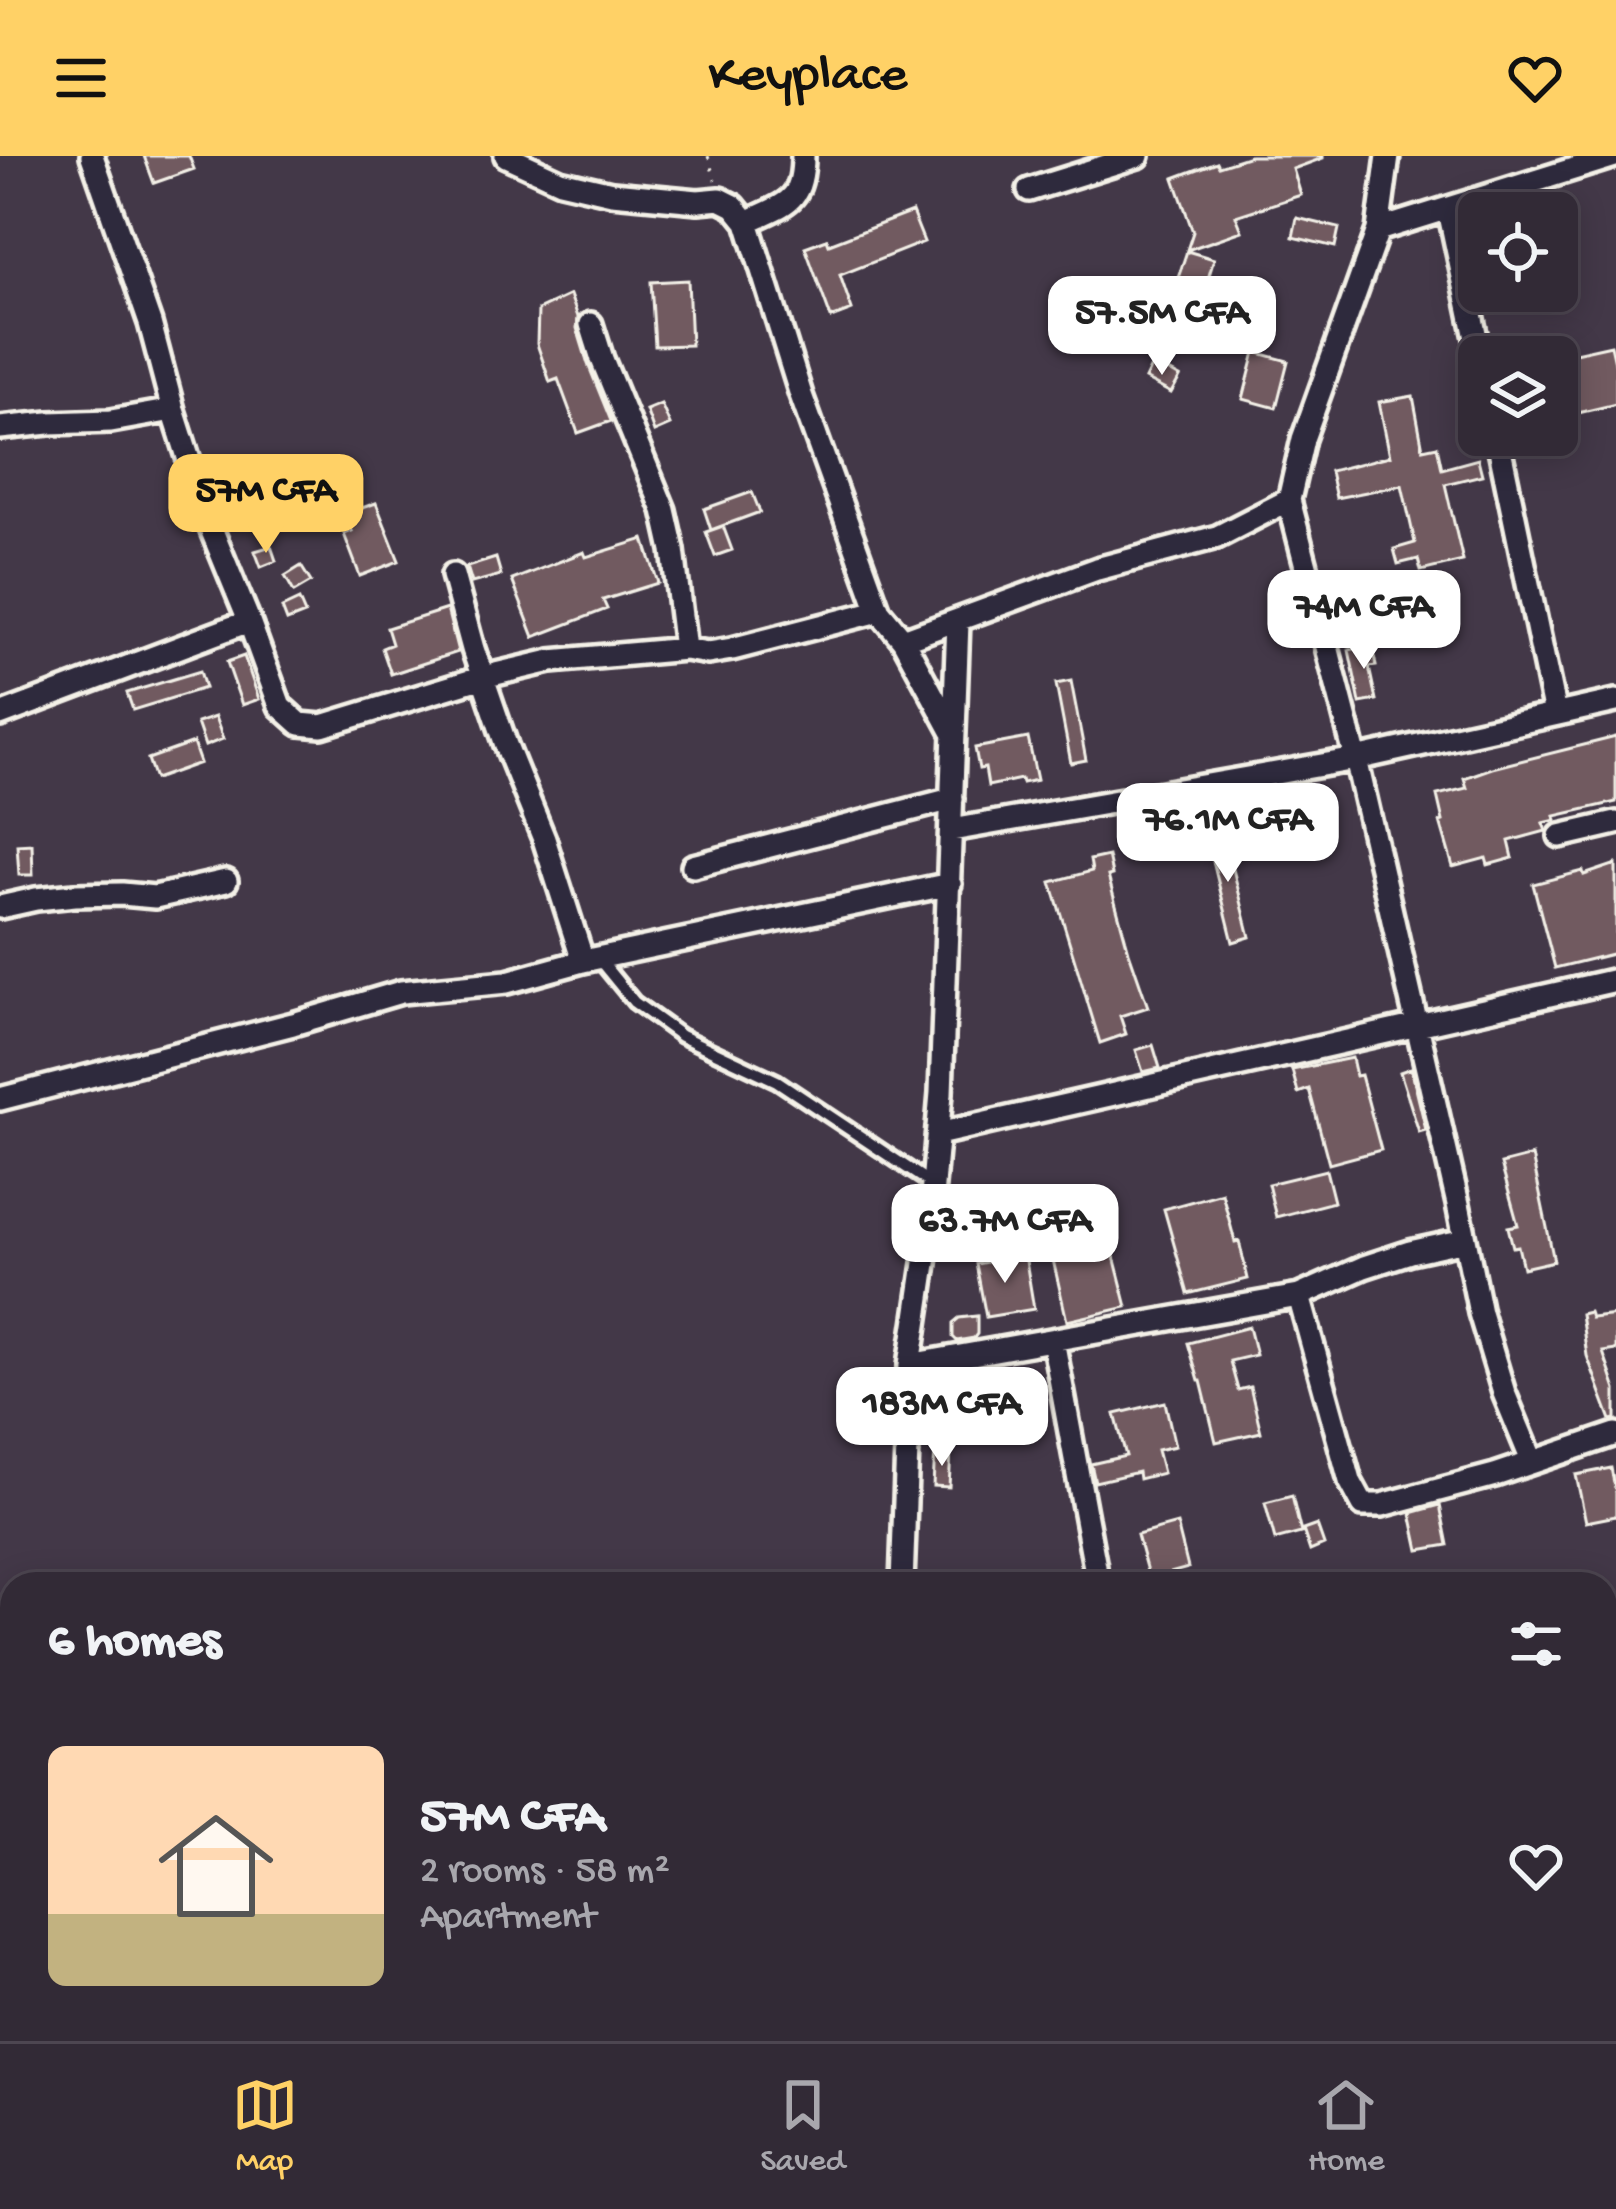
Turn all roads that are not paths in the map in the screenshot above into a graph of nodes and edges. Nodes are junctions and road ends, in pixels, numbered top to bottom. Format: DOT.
graph roads {
  1 [pos="92,156"];
  2 [pos="506,156"];
  3 [pos="803,156"];
  4 [pos="1138,156"];
  5 [pos="1388,156"];
  6 [pos="1615,156"];
  7 [pos="1029,190"];
  8 [pos="1449,210"];
  9 [pos="747,223"];
  10 [pos="1378,230"];
  11 [pos="591,324"];
  12 [pos="1476,336"];
  13 [pos="173,410"];
  14 [pos="0,428"];
  15 [pos="1501,456"];
  16 [pos="1289,500"];
  17 [pos="453,575"];
  18 [pos="879,611"];
  19 [pos="250,621"];
  20 [pos="958,621"];
  21 [pos="903,640"];
  22 [pos="685,650"];
  23 [pos="483,677"];
  24 [pos="1616,701"];
  25 [pos="1556,714"];
  26 [pos="0,715"];
  27 [pos="952,731"];
  28 [pos="1356,759"];
  29 [pos="952,799"];
  30 [pos="1616,823"];
  31 [pos="952,830"];
  32 [pos="1560,836"];
  33 [pos="693,866"];
  34 [pos="226,881"];
  35 [pos="950,884"];
  36 [pos="0,908"];
  37 [pos="591,960"];
  38 [pos="1616,980"];
  39 [pos="1417,1025"];
  40 [pos="0,1099"];
  41 [pos="938,1134"];
  42 [pos="933,1185"];
  43 [pos="1466,1240"];
  44 [pos="1299,1296"];
  45 [pos="1053,1340"];
  46 [pos="910,1365"];
  47 [pos="1616,1434"];
  48 [pos="1532,1461"];
  49 [pos="1095,1567"];
  50 [pos="902,1572"];
  1 -- 13 [label="street"];
  2 -- 9 [label="street"];
  3 -- 9 [label="street"];
  4 -- 7 [label="street"];
  5 -- 10 [label="street"];
  6 -- 8 [label="street"];
  8 -- 10 [label="street"];
  8 -- 12 [label="street"];
  9 -- 18 [label="street"];
  10 -- 16 [label="street"];
  11 -- 22 [label="street"];
  13 -- 14 [label="street"];
  13 -- 19 [label="street"];
  15 -- 25 [label="street"];
  16 -- 20 [label="street"];
  16 -- 28 [label="street"];
  17 -- 23 [label="street"];
  18 -- 21 [label="street"];
  18 -- 22 [label="street"];
  19 -- 23 [label="street"];
  19 -- 26 [label="street"];
  20 -- 21 [label="street"];
  20 -- 27 [label="street"];
  21 -- 27 [label="street"];
  22 -- 23 [label="street"];
  23 -- 37 [label="street"];
  24 -- 25 [label="street"];
  25 -- 28 [label="street"];
  27 -- 29 [label="street"];
  28 -- 31 [label="street"];
  28 -- 39 [label="street"];
  29 -- 31 [label="street"];
  29 -- 33 [label="street"];
  30 -- 32 [label="street"];
  31 -- 35 [label="street"];
  34 -- 36 [label="street"];
  35 -- 37 [label="street"];
  35 -- 41 [label="street"];
  37 -- 40 [label="street"];
  37 -- 42 [label="lane"];
  38 -- 39 [label="street"];
  39 -- 41 [label="street"];
  39 -- 43 [label="street"];
  41 -- 42 [label="street"];
  42 -- 46 [label="street"];
  43 -- 44 [label="street"];
  43 -- 48 [label="street"];
  44 -- 45 [label="street"];
  44 -- 48 [label="street"];
  45 -- 46 [label="street"];
  45 -- 49 [label="street"];
  46 -- 50 [label="street"];
  47 -- 48 [label="street"];
}
